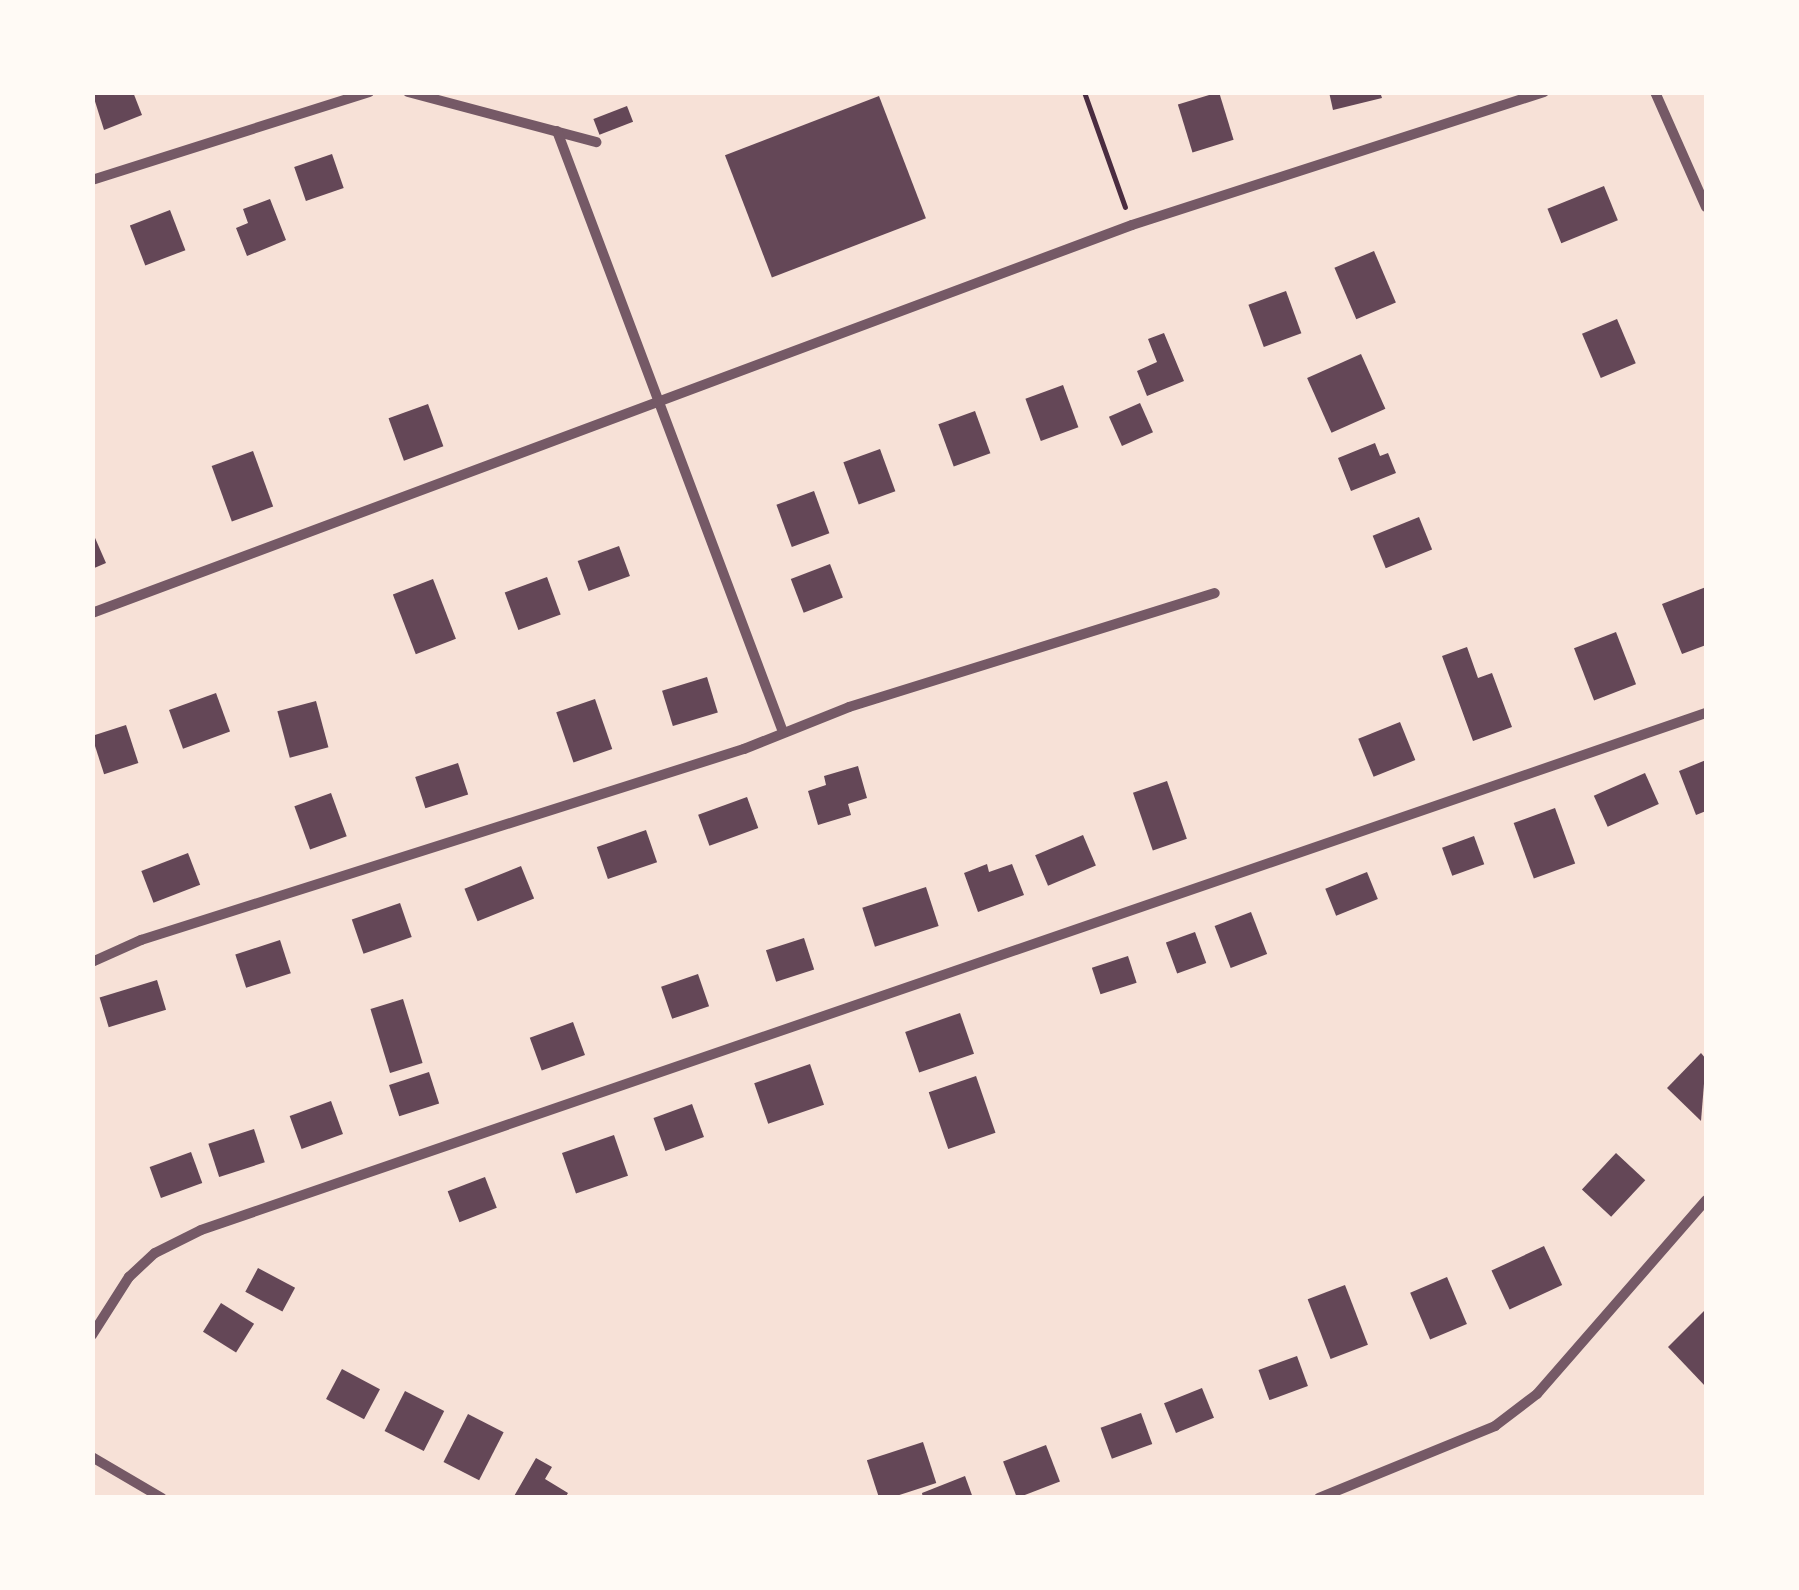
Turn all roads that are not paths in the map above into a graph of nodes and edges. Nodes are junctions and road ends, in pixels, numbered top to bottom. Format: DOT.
graph roads {
  1 [pos="369,92"];
  2 [pos="408,92"];
  3 [pos="1544,92"];
  4 [pos="1655,92"];
  5 [pos="557,131"];
  6 [pos="596,142"];
  7 [pos="92,180"];
  8 [pos="1706,207"];
  9 [pos="654,403"];
  10 [pos="1216,593"];
  11 [pos="92,613"];
  12 [pos="1706,714"];
  13 [pos="783,732"];
  14 [pos="92,962"];
  15 [pos="1706,1200"];
  16 [pos="92,1335"];
  17 [pos="92,1457"];
  18 [pos="162,1498"];
  19 [pos="1319,1498"];
  1 -- 7 [label="street"];
  2 -- 5 [label="street"];
  3 -- 9 [label="street"];
  4 -- 8 [label="street"];
  5 -- 6 [label="street"];
  5 -- 9 [label="street"];
  9 -- 11 [label="street"];
  9 -- 13 [label="street"];
  10 -- 13 [label="street"];
  12 -- 16 [label="street"];
  13 -- 14 [label="street"];
  15 -- 19 [label="street"];
  17 -- 18 [label="street"];
}
